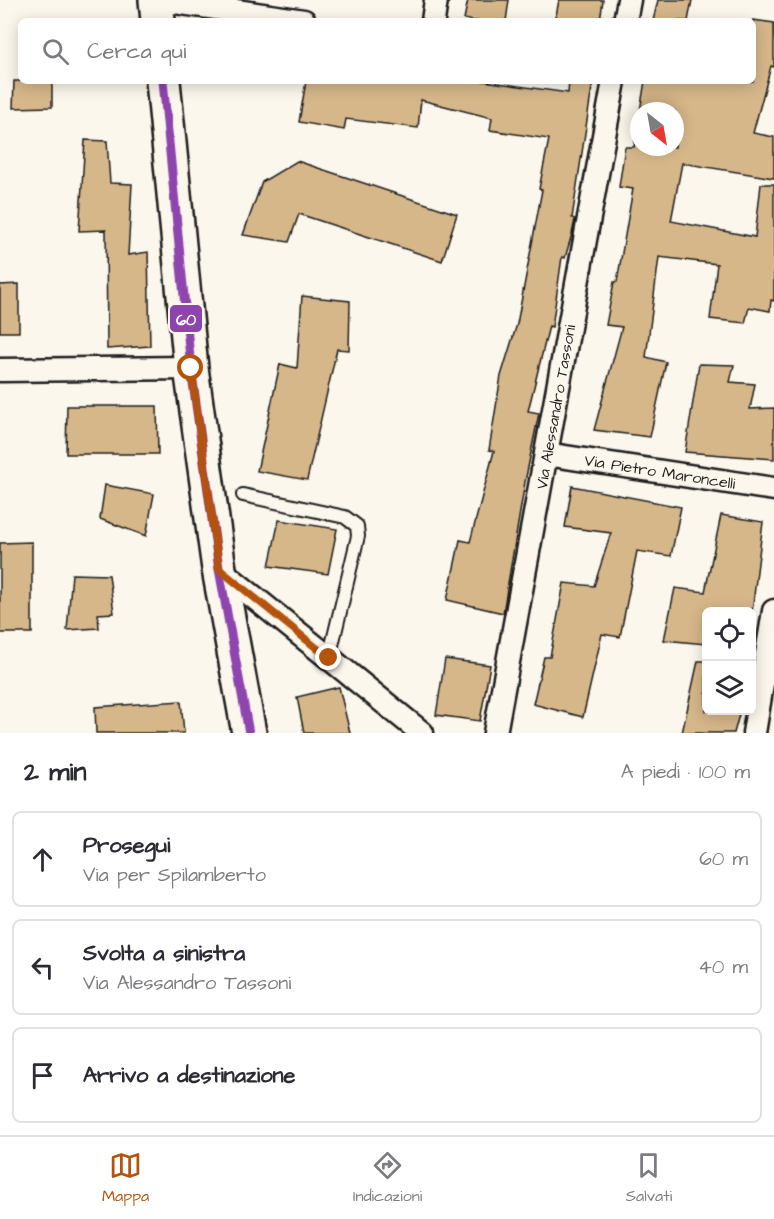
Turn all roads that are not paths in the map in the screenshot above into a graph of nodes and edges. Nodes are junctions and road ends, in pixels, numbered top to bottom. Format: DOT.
graph roads {
  1 [pos="156,0"];
  2 [pos="161,0"];
  3 [pos="436,0"];
  4 [pos="629,0"];
  5 [pos="158,18"];
  6 [pos="284,18"];
  7 [pos="433,18"];
  8 [pos="626,18"];
  9 [pos="164,84"];
  10 [pos="613,84"];
  11 [pos="191,368"];
  12 [pos="0,370"];
  13 [pos="546,454"];
  14 [pos="774,489"];
  15 [pos="243,495"];
  16 [pos="219,569"];
  17 [pos="774,611"];
  18 [pos="329,658"];
  19 [pos="249,733"];
  20 [pos="422,733"];
  21 [pos="495,733"];
  22 [pos="754,733"];
  1 -- 5 [label="main road"];
  2 -- 6 [label="street"];
  3 -- 7 [label="street"];
  4 -- 8 [label="street"];
  9 -- 11 [label="main road"];
  10 -- 13 [label="street, Via Alessandro Tassoni"];
  11 -- 12 [label="street"];
  11 -- 16 [label="main road"];
  13 -- 14 [label="street, Via Pietro Maroncelli"];
  13 -- 21 [label="street, Via Alessandro Tassoni"];
  15 -- 18 [label="lane"];
  16 -- 18 [label="street"];
  16 -- 19 [label="main road"];
  17 -- 22 [label="street"];
  18 -- 20 [label="street"];
}
